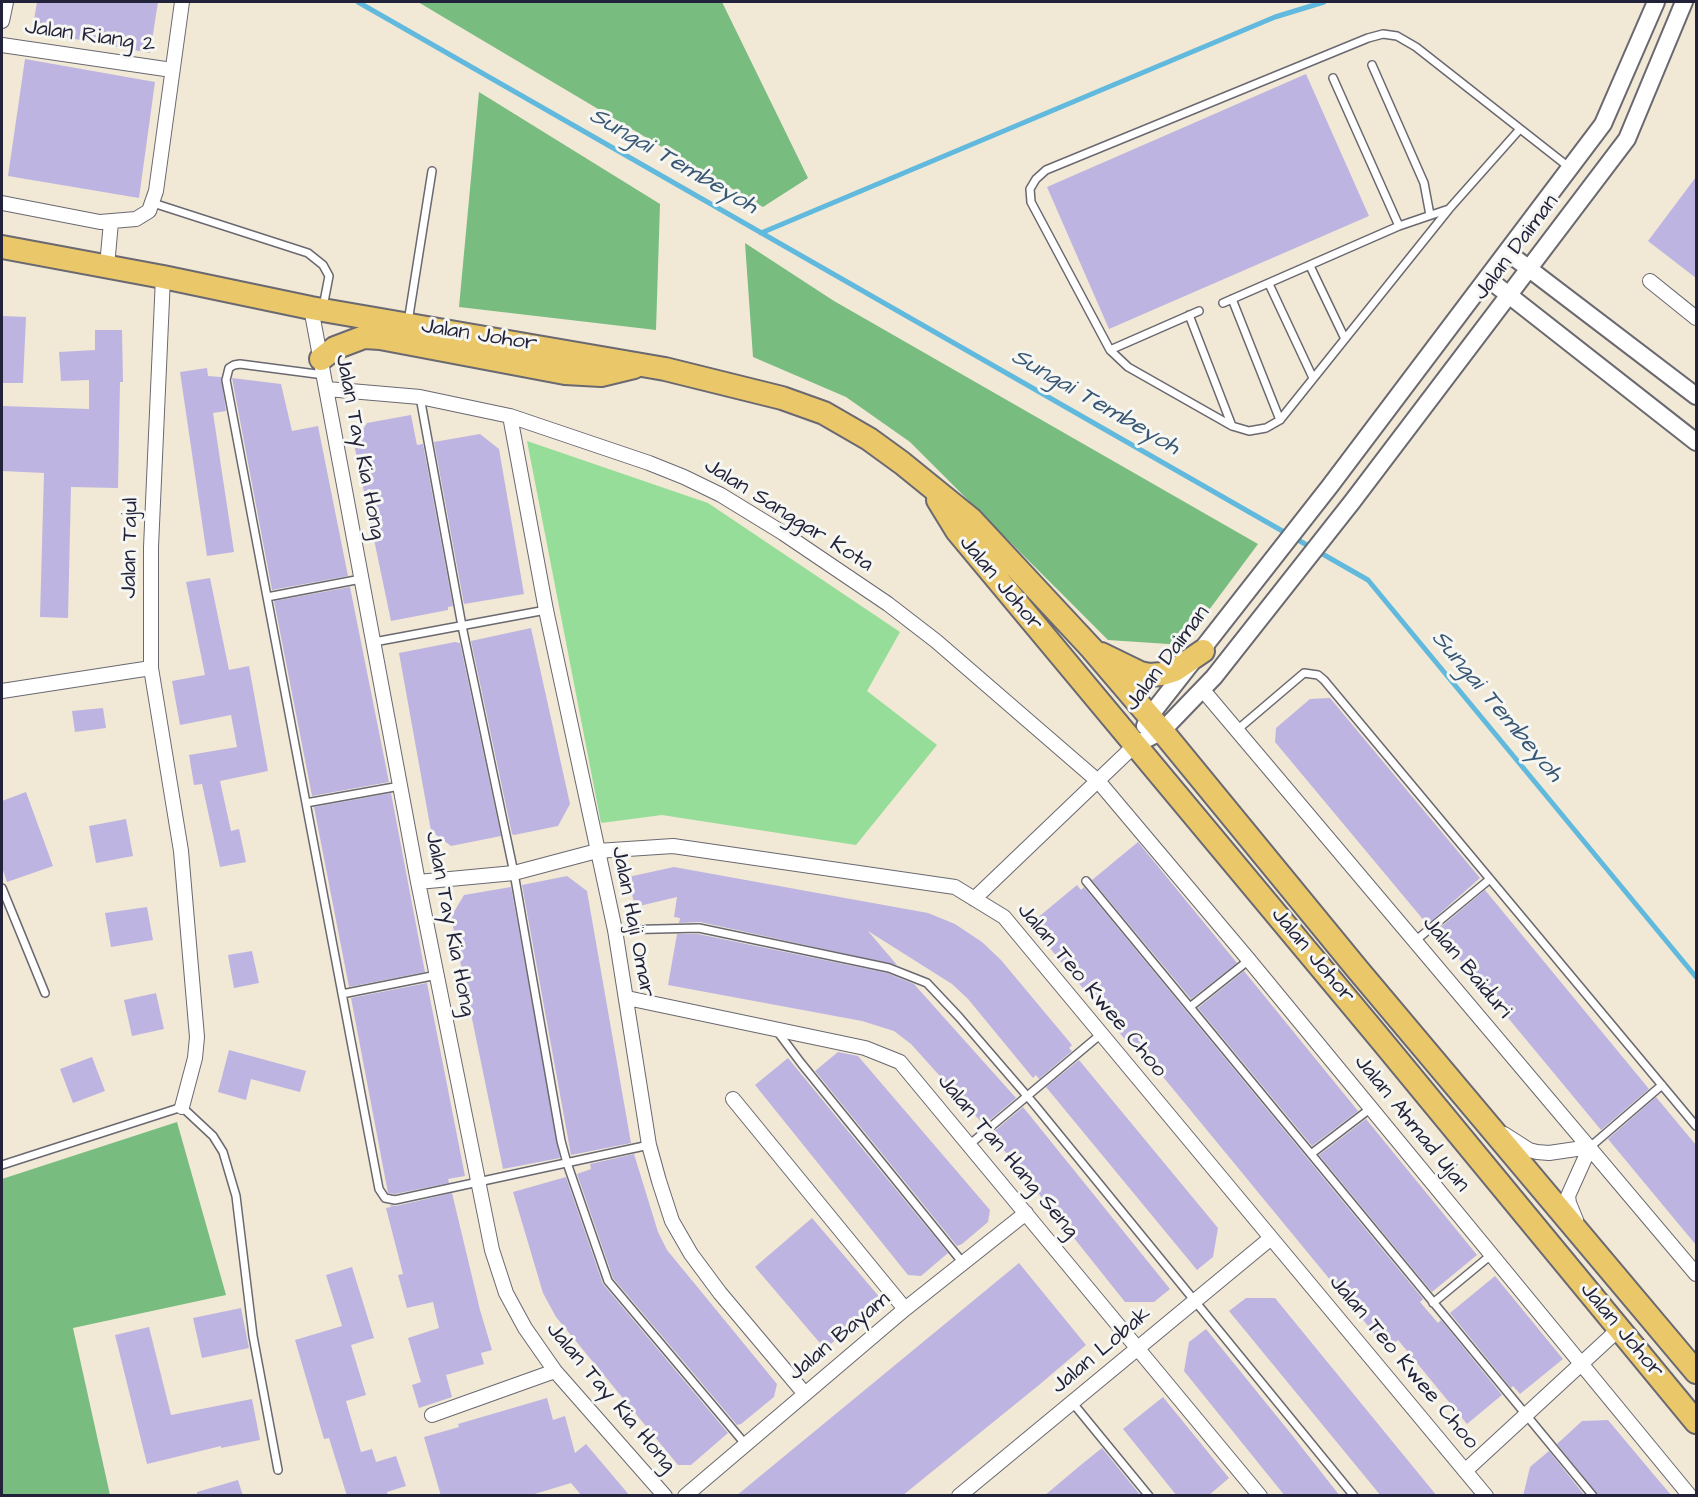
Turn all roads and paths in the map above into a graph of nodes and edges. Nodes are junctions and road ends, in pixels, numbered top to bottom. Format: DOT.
graph roads {
  1 [pos="6,2"];
  2 [pos="182,2"];
  3 [pos="1656,2"];
  4 [pos="1684,2"];
  5 [pos="2,21"];
  6 [pos="2,45"];
  7 [pos="1372,65"];
  8 [pos="172,70"];
  9 [pos="1333,78"];
  10 [pos="1520,129"];
  11 [pos="1570,168"];
  12 [pos="432,171"];
  13 [pos="2,203"];
  14 [pos="153,203"];
  15 [pos="1449,209"];
  16 [pos="1430,215"];
  17 [pos="111,222"];
  18 [pos="1399,226"];
  19 [pos="2,247"];
  20 [pos="1507,252"];
  21 [pos="107,266"];
  22 [pos="1310,266"];
  23 [pos="1530,269"];
  24 [pos="163,277"];
  25 [pos="1487,278"];
  26 [pos="1650,281"];
  27 [pos="1269,284"];
  28 [pos="1510,296"];
  29 [pos="1232,299"];
  30 [pos="1223,303"];
  31 [pos="317,309"];
  32 [pos="1199,311"];
  33 [pos="1189,315"];
  34 [pos="1696,318"];
  35 [pos="408,325"];
  36 [pos="1345,339"];
  37 [pos="1110,350"];
  38 [pos="644,365"];
  39 [pos="324,374"];
  40 [pos="1313,378"];
  41 [pos="1696,396"];
  42 [pos="420,398"];
  43 [pos="510,416"];
  44 [pos="1280,420"];
  45 [pos="1232,426"];
  46 [pos="1696,442"];
  47 [pos="932,488"];
  48 [pos="362,579"];
  49 [pos="267,597"];
  50 [pos="546,610"];
  51 [pos="462,626"];
  52 [pos="374,642"];
  53 [pos="1092,650"];
  54 [pos="1203,651"];
  55 [pos="151,668"];
  56 [pos="1202,689"];
  57 [pos="2,691"];
  58 [pos="1156,724"];
  59 [pos="1237,730"];
  60 [pos="1135,745"];
  61 [pos="1099,782"];
  62 [pos="400,786"];
  63 [pos="306,803"];
  64 [pos="597,851"];
  65 [pos="514,873"];
  66 [pos="1490,879"];
  67 [pos="1086,881"];
  68 [pos="418,882"];
  69 [pos="2,888"];
  70 [pos="974,899"];
  71 [pos="615,930"];
  72 [pos="1415,941"];
  73 [pos="1249,960"];
  74 [pos="437,975"];
  75 [pos="45,993"];
  76 [pos="342,994"];
  77 [pos="627,998"];
  78 [pos="1190,1006"];
  79 [pos="776,1030"];
  80 [pos="1101,1034"];
  81 [pos="1662,1085"];
  82 [pos="1027,1096"];
  83 [pos="733,1099"];
  84 [pos="182,1107"];
  85 [pos="1371,1108"];
  86 [pos="1487,1122"];
  87 [pos="1696,1126"];
  88 [pos="649,1145"];
  89 [pos="969,1145"];
  90 [pos="1590,1147"];
  91 [pos="1311,1154"];
  92 [pos="567,1163"];
  93 [pos="2,1166"];
  94 [pos="477,1183"];
  95 [pos="1026,1213"];
  96 [pos="1584,1237"];
  97 [pos="1271,1238"];
  98 [pos="1491,1255"];
  99 [pos="963,1263"];
  100 [pos="1696,1274"];
  101 [pos="1195,1301"];
  102 [pos="1433,1303"];
  103 [pos="905,1309"];
  104 [pos="1619,1329"];
  105 [pos="1138,1348"];
  106 [pos="1581,1364"];
  107 [pos="555,1371"];
  108 [pos="1696,1372"];
  109 [pos="805,1394"];
  110 [pos="1072,1402"];
  111 [pos="432,1415"];
  112 [pos="1526,1416"];
  113 [pos="1696,1422"];
  114 [pos="746,1445"];
  115 [pos="278,1470"];
  116 [pos="1465,1471"];
  117 [pos="1259,1495"];
  118 [pos="665,1496"];
  119 [pos="685,1496"];
  120 [pos="959,1496"];
  121 [pos="1149,1496"];
  122 [pos="1354,1496"];
  123 [pos="1486,1496"];
  124 [pos="1593,1496"];
  125 [pos="1690,1496"];
  1 -- 5 [label="street"];
  2 -- 8 [label="street"];
  3 -- 11 [label="street, Jalan Daiman"];
  4 -- 23 [label="street, Jalan Daiman"];
  6 -- 8 [label="street, Jalan Riang 2"];
  7 -- 16 [label="lane"];
  8 -- 14 [label="street"];
  9 -- 18 [label="lane"];
  10 -- 11 [label="lane"];
  10 -- 15 [label="lane"];
  10 -- 37 [label="lane"];
  11 -- 20 [label="street, Jalan Daiman"];
  12 -- 35 [label="lane"];
  13 -- 17 [label="street"];
  14 -- 17 [label="street"];
  14 -- 31 [label="lane"];
  15 -- 16 [label="lane"];
  15 -- 36 [label="lane"];
  16 -- 18 [label="lane"];
  17 -- 21 [label="street"];
  18 -- 22 [label="lane"];
  19 -- 21 [label="highway, Jalan Johor"];
  20 -- 23 [label="street"];
  20 -- 25 [label="street, Jalan Daiman"];
  21 -- 24 [label="highway, Jalan Johor"];
  22 -- 27 [label="lane"];
  22 -- 36 [label="lane"];
  23 -- 28 [label="street, Jalan Daiman"];
  23 -- 41 [label="street"];
  24 -- 31 [label="highway, Jalan Johor"];
  24 -- 55 [label="street, Jalan Tajul"];
  25 -- 28 [label="street"];
  25 -- 54 [label="street, Jalan Daiman"];
  26 -- 34 [label="street"];
  27 -- 29 [label="lane"];
  27 -- 40 [label="lane"];
  28 -- 46 [label="street"];
  28 -- 56 [label="street, Jalan Daiman"];
  29 -- 30 [label="lane"];
  29 -- 44 [label="lane"];
  31 -- 35 [label="highway, Jalan Johor"];
  31 -- 39 [label="street, Jalan Tay Kia Hong"];
  32 -- 33 [label="lane"];
  33 -- 37 [label="lane"];
  33 -- 45 [label="lane"];
  35 -- 38 [label="highway, Jalan Johor"];
  36 -- 40 [label="lane"];
  37 -- 45 [label="lane"];
  38 -- 39 [label="highway"];
  38 -- 47 [label="highway, Jalan Johor"];
  39 -- 42 [label="street, Jalan Sanggar Kota"];
  39 -- 48 [label="street, Jalan Tay Kia Hong"];
  39 -- 49 [label="lane"];
  40 -- 44 [label="lane"];
  42 -- 43 [label="street, Jalan Sanggar Kota"];
  42 -- 51 [label="lane"];
  43 -- 50 [label="street, Jalan Haji Omar"];
  43 -- 61 [label="street, Jalan Sanggar Kota"];
  44 -- 45 [label="lane"];
  47 -- 53 [label="highway, Jalan Johor"];
  47 -- 60 [label="highway, Jalan Johor"];
  48 -- 49 [label="lane"];
  48 -- 52 [label="street, Jalan Tay Kia Hong"];
  49 -- 63 [label="lane"];
  50 -- 51 [label="lane"];
  50 -- 64 [label="street, Jalan Haji Omar"];
  51 -- 52 [label="lane"];
  51 -- 65 [label="lane"];
  52 -- 62 [label="street, Jalan Tay Kia Hong"];
  53 -- 54 [label="highway"];
  53 -- 58 [label="highway, Jalan Johor"];
  54 -- 58 [label="street, Jalan Daiman"];
  55 -- 57 [label="street"];
  55 -- 84 [label="street, Jalan Tajul"];
  56 -- 58 [label="street, Jalan Daiman"];
  56 -- 59 [label="street, Jalan Baiduri"];
  58 -- 60 [label="street, Jalan Daiman"];
  58 -- 86 [label="highway, Jalan Johor"];
  59 -- 66 [label="lane"];
  59 -- 72 [label="street, Jalan Baiduri"];
  60 -- 61 [label="street"];
  60 -- 104 [label="highway, Jalan Johor"];
  61 -- 70 [label="street"];
  61 -- 73 [label="street, Jalan Ahmad Ujan"];
  62 -- 63 [label="lane"];
  62 -- 68 [label="street, Jalan Tay Kia Hong"];
  63 -- 76 [label="lane"];
  64 -- 65 [label="street, Jalan Teo Kwee Choo"];
  64 -- 70 [label="street, Jalan Teo Kwee Choo"];
  64 -- 71 [label="street, Jalan Haji Omar"];
  65 -- 68 [label="street, Jalan Teo Kwee Choo"];
  65 -- 92 [label="lane"];
  66 -- 72 [label="lane"];
  66 -- 81 [label="lane"];
  67 -- 78 [label="lane"];
  68 -- 74 [label="street, Jalan Tay Kia Hong"];
  69 -- 75 [label="lane"];
  70 -- 80 [label="street, Jalan Teo Kwee Choo"];
  71 -- 77 [label="street, Jalan Haji Omar"];
  71 -- 82 [label="lane"];
  72 -- 90 [label="street, Jalan Baiduri"];
  73 -- 78 [label="lane"];
  73 -- 85 [label="street, Jalan Ahmad Ujan"];
  74 -- 76 [label="lane"];
  74 -- 94 [label="street, Jalan Tay Kia Hong"];
  76 -- 94 [label="lane"];
  77 -- 79 [label="street, Jalan Tan Hang Seng"];
  77 -- 88 [label="street, Jalan Haji Omar"];
  78 -- 91 [label="lane"];
  79 -- 89 [label="street, Jalan Tan Hang Seng"];
  79 -- 99 [label="lane"];
  80 -- 82 [label="lane"];
  80 -- 97 [label="street, Jalan Teo Kwee Choo"];
  81 -- 87 [label="lane"];
  81 -- 90 [label="lane"];
  82 -- 89 [label="lane"];
  82 -- 101 [label="lane"];
  83 -- 103 [label="street"];
  84 -- 93 [label="lane"];
  84 -- 115 [label="lane"];
  85 -- 91 [label="lane"];
  85 -- 98 [label="street, Jalan Ahmad Ujan"];
  86 -- 90 [label="street"];
  86 -- 96 [label="highway, Jalan Johor"];
  88 -- 92 [label="lane"];
  88 -- 109 [label="street, Jalan Haji Omar"];
  89 -- 95 [label="street, Jalan Tan Hang Seng"];
  90 -- 96 [label="street"];
  90 -- 100 [label="street, Jalan Baiduri"];
  91 -- 102 [label="lane"];
  92 -- 94 [label="lane"];
  92 -- 114 [label="lane"];
  94 -- 107 [label="street, Jalan Tay Kia Hong"];
  95 -- 99 [label="street, Jalan Bayam"];
  95 -- 105 [label="street, Jalan Tan Hang Seng"];
  96 -- 108 [label="highway, Jalan Johor"];
  97 -- 101 [label="street, Jalan Lobak"];
  97 -- 116 [label="street, Jalan Teo Kwee Choo"];
  98 -- 102 [label="lane"];
  98 -- 106 [label="street, Jalan Ahmad Ujan"];
  99 -- 103 [label="street, Jalan Bayam"];
  101 -- 105 [label="street, Jalan Lobak"];
  101 -- 122 [label="lane"];
  102 -- 112 [label="lane"];
  103 -- 109 [label="street, Jalan Bayam"];
  104 -- 106 [label="street"];
  104 -- 113 [label="highway, Jalan Johor"];
  105 -- 110 [label="street, Jalan Lobak"];
  105 -- 117 [label="street, Jalan Tan Hang Seng"];
  106 -- 112 [label="street"];
  106 -- 125 [label="street, Jalan Ahmad Ujan"];
  107 -- 111 [label="street"];
  107 -- 118 [label="street, Jalan Tay Kia Hong"];
  109 -- 114 [label="street, Jalan Bayam"];
  110 -- 120 [label="street, Jalan Lobak"];
  110 -- 121 [label="lane"];
  112 -- 116 [label="street"];
  112 -- 124 [label="lane"];
  114 -- 119 [label="street, Jalan Bayam"];
  116 -- 123 [label="street, Jalan Teo Kwee Choo"];
}
